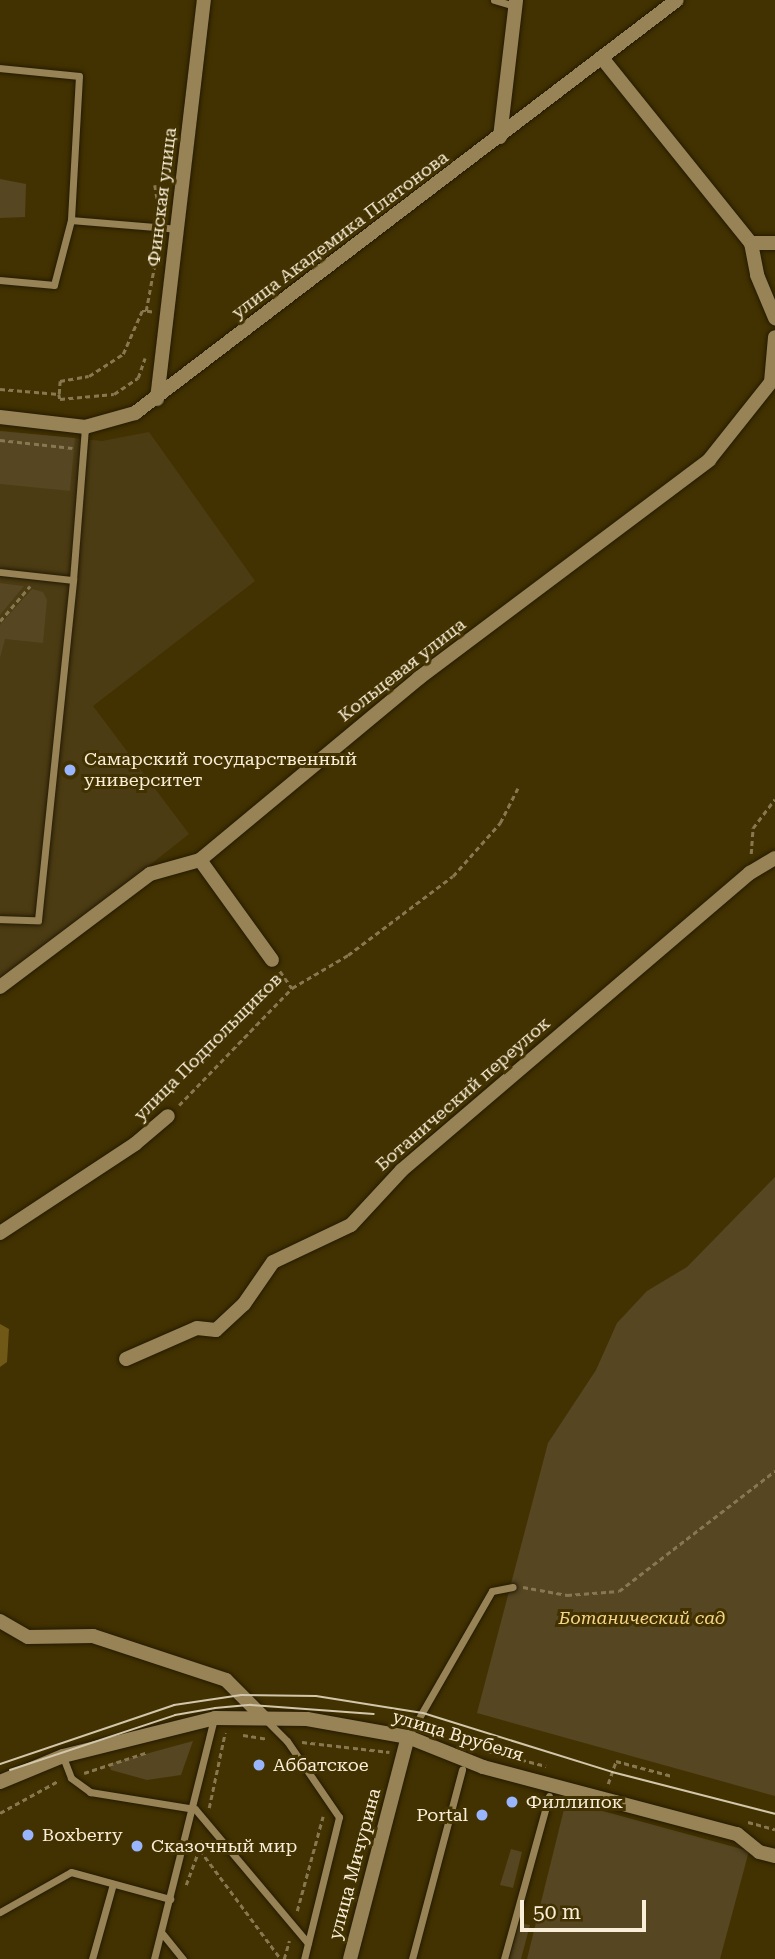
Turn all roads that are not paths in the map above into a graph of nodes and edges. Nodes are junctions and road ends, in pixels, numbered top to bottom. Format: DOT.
graph roads {
  1 [pos="204,0"];
  2 [pos="494,0"];
  3 [pos="677,0"];
  4 [pos="516,3"];
  5 [pos="601,58"];
  6 [pos="0,68"];
  7 [pos="500,137"];
  8 [pos="71,220"];
  9 [pos="179,229"];
  10 [pos="751,243"];
  11 [pos="775,243"];
  12 [pos="0,280"];
  13 [pos="775,318"];
  14 [pos="775,337"];
  15 [pos="157,399"];
  16 [pos="0,417"];
  17 [pos="85,427"];
  18 [pos="0,572"];
  19 [pos="73,580"];
  20 [pos="775,859"];
  21 [pos="200,860"];
  22 [pos="0,919"];
  23 [pos="272,960"];
  24 [pos="0,987"];
  25 [pos="169,1116"];
  26 [pos="0,1233"];
  27 [pos="126,1359"];
  28 [pos="513,1587"];
  29 [pos="0,1621"];
  30 [pos="263,1717"];
  31 [pos="215,1718"];
  32 [pos="408,1737"];
  33 [pos="63,1756"];
  34 [pos="462,1770"];
  35 [pos="0,1782"];
  36 [pos="548,1796"];
  37 [pos="195,1809"];
  38 [pos="775,1856"];
  39 [pos="113,1884"];
  40 [pos="170,1899"];
  41 [pos="0,1912"];
  42 [pos="161,1931"];
  43 [pos="308,1943"];
  44 [pos="92,1959"];
  45 [pos="154,1959"];
  46 [pos="183,1959"];
  47 [pos="304,1959"];
  48 [pos="350,1959"];
  49 [pos="412,1959"];
  50 [pos="505,1959"];
  1 -- 9 [label="street, Финская улица"];
  2 -- 4 [label="lane"];
  3 -- 5 [label="street, улица Академика Платонова"];
  4 -- 7 [label="street"];
  5 -- 7 [label="street, улица Академика Платонова"];
  5 -- 10 [label="street"];
  6 -- 8 [label="lane"];
  7 -- 15 [label="street, улица Академика Платонова"];
  8 -- 9 [label="lane"];
  8 -- 12 [label="lane"];
  9 -- 15 [label="street, Финская улица"];
  10 -- 11 [label="street"];
  10 -- 13 [label="street"];
  14 -- 21 [label="street, Кольцевая улица"];
  15 -- 17 [label="street, улица Академика Платонова"];
  16 -- 17 [label="street, улица Академика Платонова"];
  17 -- 19 [label="lane"];
  18 -- 19 [label="lane"];
  19 -- 22 [label="lane"];
  20 -- 27 [label="street, Ботанический переулок"];
  21 -- 23 [label="street"];
  21 -- 24 [label="street, Кольцевая улица"];
  25 -- 26 [label="street, улица Подпольщиков"];
  28 -- 32 [label="lane"];
  29 -- 30 [label="street"];
  30 -- 31 [label="street, улица Врубеля"];
  30 -- 32 [label="street, улица Врубеля"];
  30 -- 43 [label="lane"];
  31 -- 33 [label="street, улица Врубеля"];
  31 -- 37 [label="lane"];
  32 -- 38 [label="street, улица Врубеля"];
  32 -- 48 [label="street, улица Мичурина"];
  33 -- 35 [label="street, улица Врубеля"];
  33 -- 37 [label="lane"];
  34 -- 49 [label="lane"];
  36 -- 50 [label="lane"];
  37 -- 40 [label="lane"];
  37 -- 43 [label="lane"];
  39 -- 40 [label="lane"];
  39 -- 41 [label="lane"];
  39 -- 44 [label="lane"];
  40 -- 42 [label="lane"];
  42 -- 45 [label="lane"];
  42 -- 46 [label="lane"];
  43 -- 47 [label="lane"];
}
